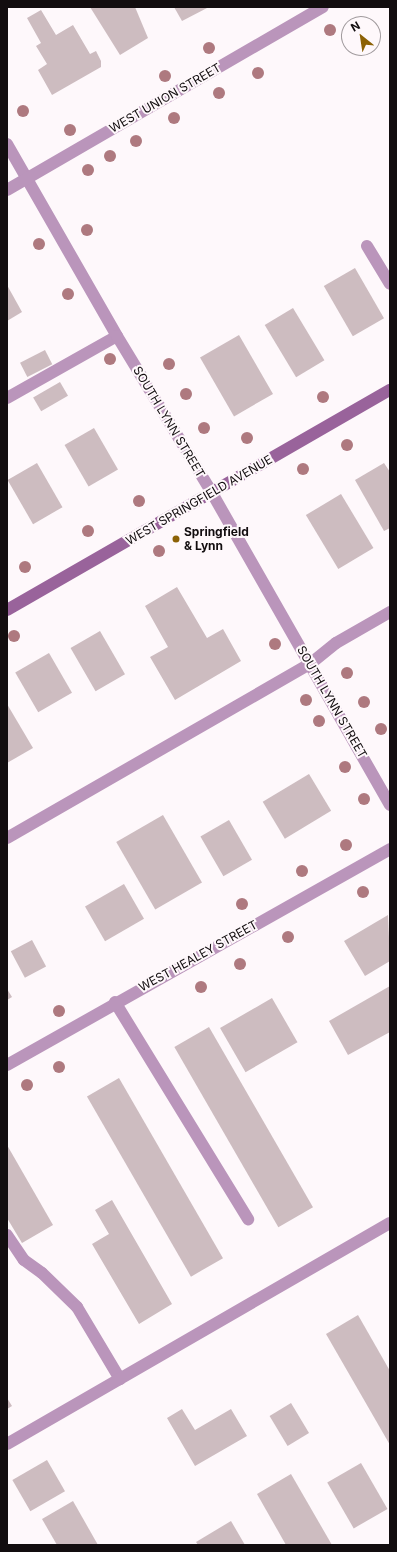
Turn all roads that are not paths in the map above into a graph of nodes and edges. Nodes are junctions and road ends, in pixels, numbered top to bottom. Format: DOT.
graph roads {
  1 [pos="323,7"];
  2 [pos="7,144"];
  3 [pos="27,178"];
  4 [pos="7,190"];
  5 [pos="367,246"];
  6 [pos="390,284"];
  7 [pos="117,336"];
  8 [pos="390,390"];
  9 [pos="7,398"];
  10 [pos="212,493"];
  11 [pos="7,610"];
  12 [pos="390,612"];
  13 [pos="310,664"];
  14 [pos="390,805"];
  15 [pos="7,838"];
  16 [pos="390,849"];
  17 [pos="115,1002"];
  18 [pos="7,1066"];
  19 [pos="248,1218"];
  20 [pos="390,1223"];
  21 [pos="7,1235"];
  22 [pos="120,1379"];
  23 [pos="7,1444"];
  1 -- 3 [label="street, WEST UNION STREET"];
  2 -- 3 [label="street, SOUTH LYNN STREET"];
  3 -- 4 [label="street, WEST UNION STREET"];
  3 -- 7 [label="street, SOUTH LYNN STREET"];
  5 -- 6 [label="street"];
  7 -- 9 [label="street"];
  7 -- 10 [label="street, SOUTH LYNN STREET"];
  8 -- 10 [label="main road, WEST SPRINGFIELD AVENUE"];
  10 -- 11 [label="main road, WEST SPRINGFIELD AVENUE"];
  10 -- 13 [label="street, SOUTH LYNN STREET"];
  12 -- 13 [label="street"];
  13 -- 14 [label="street, SOUTH LYNN STREET"];
  13 -- 15 [label="street"];
  16 -- 17 [label="street, WEST HEALEY STREET"];
  17 -- 18 [label="street, WEST HEALEY STREET"];
  17 -- 19 [label="street"];
  20 -- 22 [label="street"];
  21 -- 22 [label="street"];
  22 -- 23 [label="street"];
}
